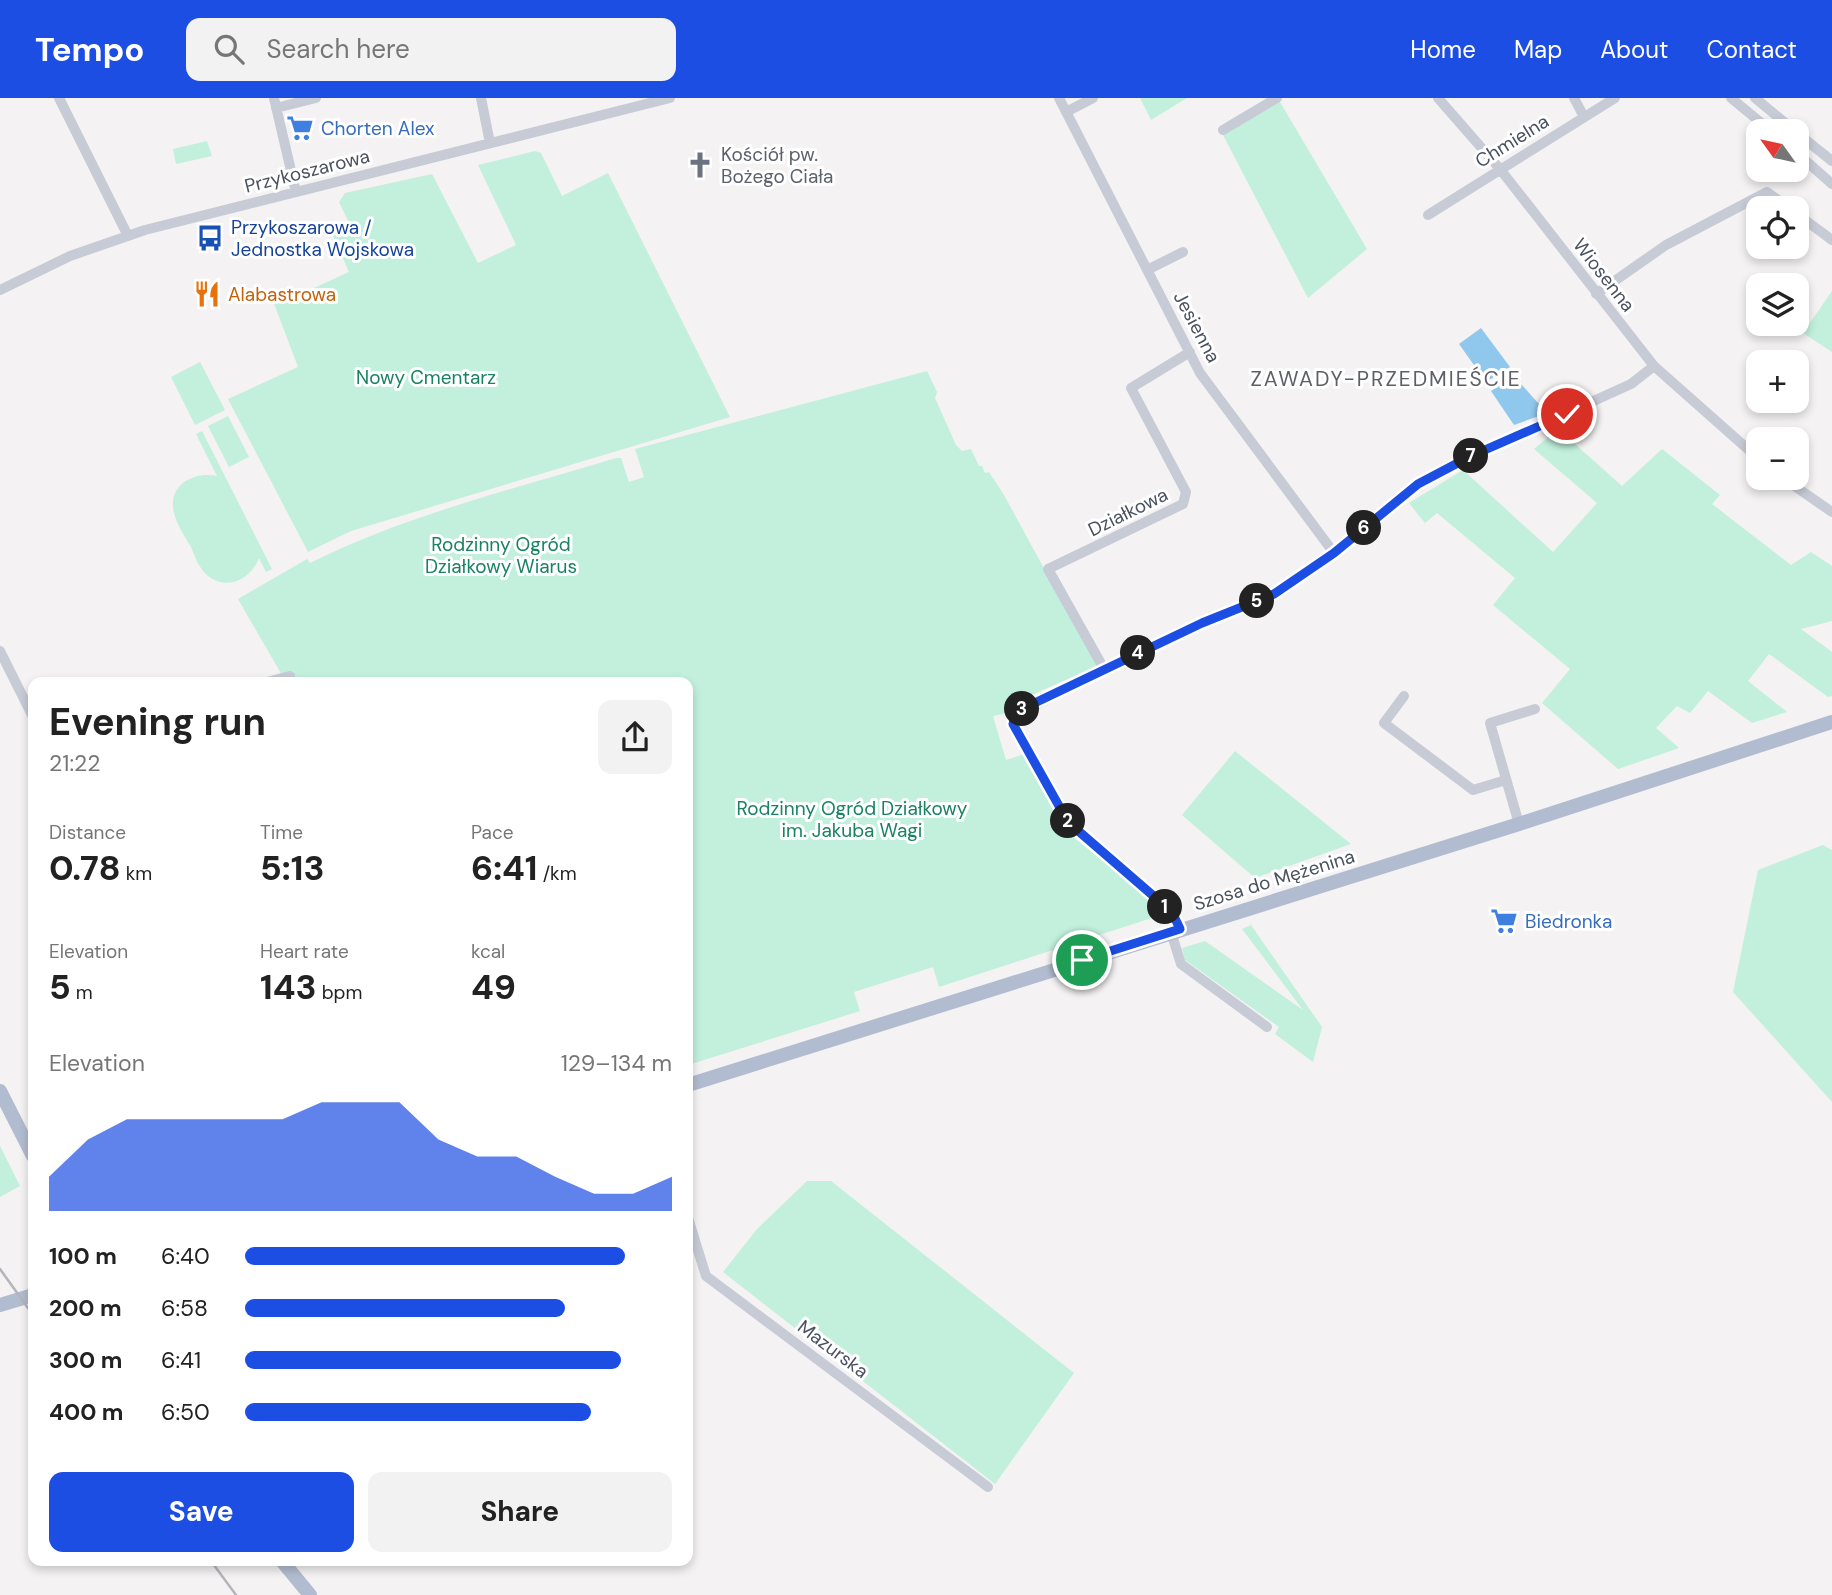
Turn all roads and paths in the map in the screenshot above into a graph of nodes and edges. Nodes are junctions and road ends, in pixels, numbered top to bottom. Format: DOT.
graph roads {
  1 [pos="59,98"];
  2 [pos="316,98"];
  3 [pos="481,98"];
  4 [pos="670,98"];
  5 [pos="1059,98"];
  6 [pos="1093,98"];
  7 [pos="1277,98"];
  8 [pos="1438,98"];
  9 [pos="1574,98"];
  10 [pos="1615,98"];
  11 [pos="1731,98"];
  12 [pos="1755,98"];
  13 [pos="275,103"];
  14 [pos="1066,112"];
  15 [pos="1584,117"];
  16 [pos="1756,119"];
  17 [pos="1780,119"];
  18 [pos="1223,130"];
  19 [pos="490,143"];
  20 [pos="1810,143"];
  21 [pos="1831,159"];
  22 [pos="1810,165"];
  23 [pos="1500,169"];
  24 [pos="1832,184"];
  25 [pos="296,192"];
  26 [pos="1746,203"];
  27 [pos="1428,215"];
  28 [pos="1809,223"];
  29 [pos="128,236"];
  30 [pos="1832,240"];
  31 [pos="1183,252"];
  32 [pos="1147,270"];
  33 [pos="0,290"];
  34 [pos="1596,294"];
  35 [pos="1190,352"];
  36 [pos="1654,366"];
  37 [pos="1746,447"];
  38 [pos="1800,490"];
  39 [pos="1832,512"];
  40 [pos="1334,553"];
  41 [pos="0,651"];
  42 [pos="1104,669"];
  43 [pos="290,676"];
  44 [pos="286,677"];
  45 [pos="1404,696"];
  46 [pos="28,707"];
  47 [pos="1535,709"];
  48 [pos="1832,722"];
  49 [pos="1506,780"];
  50 [pos="1519,824"];
  51 [pos="1175,931"];
  52 [pos="1267,1027"];
  53 [pos="693,1083"];
  54 [pos="0,1091"];
  55 [pos="28,1146"];
  56 [pos="693,1234"];
  57 [pos="28,1296"];
  58 [pos="0,1305"];
  59 [pos="988,1487"];
  60 [pos="286,1566"];
  61 [pos="310,1595"];
  1 -- 29 [label="street"];
  2 -- 13 [label="street"];
  3 -- 19 [label="street"];
  4 -- 19 [label="street, Przykoszarowa"];
  5 -- 14 [label="street, Jesienna"];
  6 -- 14 [label="street"];
  7 -- 18 [label="street"];
  8 -- 23 [label="street, Wiosenna"];
  9 -- 15 [label="street"];
  10 -- 15 [label="street, Chmielna"];
  11 -- 16 [label="street"];
  12 -- 17 [label="street"];
  13 -- 25 [label="street"];
  14 -- 32 [label="street, Jesienna"];
  15 -- 23 [label="street, Chmielna"];
  19 -- 25 [label="street, Przykoszarowa"];
  20 -- 21 [label="street"];
  22 -- 24 [label="street"];
  23 -- 27 [label="street, Chmielna"];
  23 -- 34 [label="street, Wiosenna"];
  25 -- 29 [label="street, Przykoszarowa"];
  26 -- 34 [label="street"];
  28 -- 30 [label="street"];
  29 -- 33 [label="street, Przykoszarowa"];
  31 -- 32 [label="street"];
  32 -- 35 [label="street, Jesienna"];
  34 -- 36 [label="street, Wiosenna"];
  35 -- 40 [label="street, Jesienna"];
  35 -- 42 [label="street, Działkowa"];
  36 -- 37 [label="street, Wiosenna"];
  36 -- 40 [label="street"];
  38 -- 39 [label="street"];
  40 -- 42 [label="street"];
  41 -- 46 [label="street"];
  42 -- 51 [label="street"];
  43 -- 44 [label="street"];
  45 -- 49 [label="street"];
  47 -- 49 [label="street"];
  48 -- 50 [label="main road, Szosa do Mężenina"];
  49 -- 50 [label="street"];
  50 -- 51 [label="main road, Szosa do Mężenina"];
  51 -- 52 [label="street"];
  51 -- 53 [label="main road, Szosa do Mężenina"];
  54 -- 55 [label="main road"];
  56 -- 59 [label="street, Mazurska"];
  57 -- 58 [label="main road"];
  60 -- 61 [label="main road"];
}
